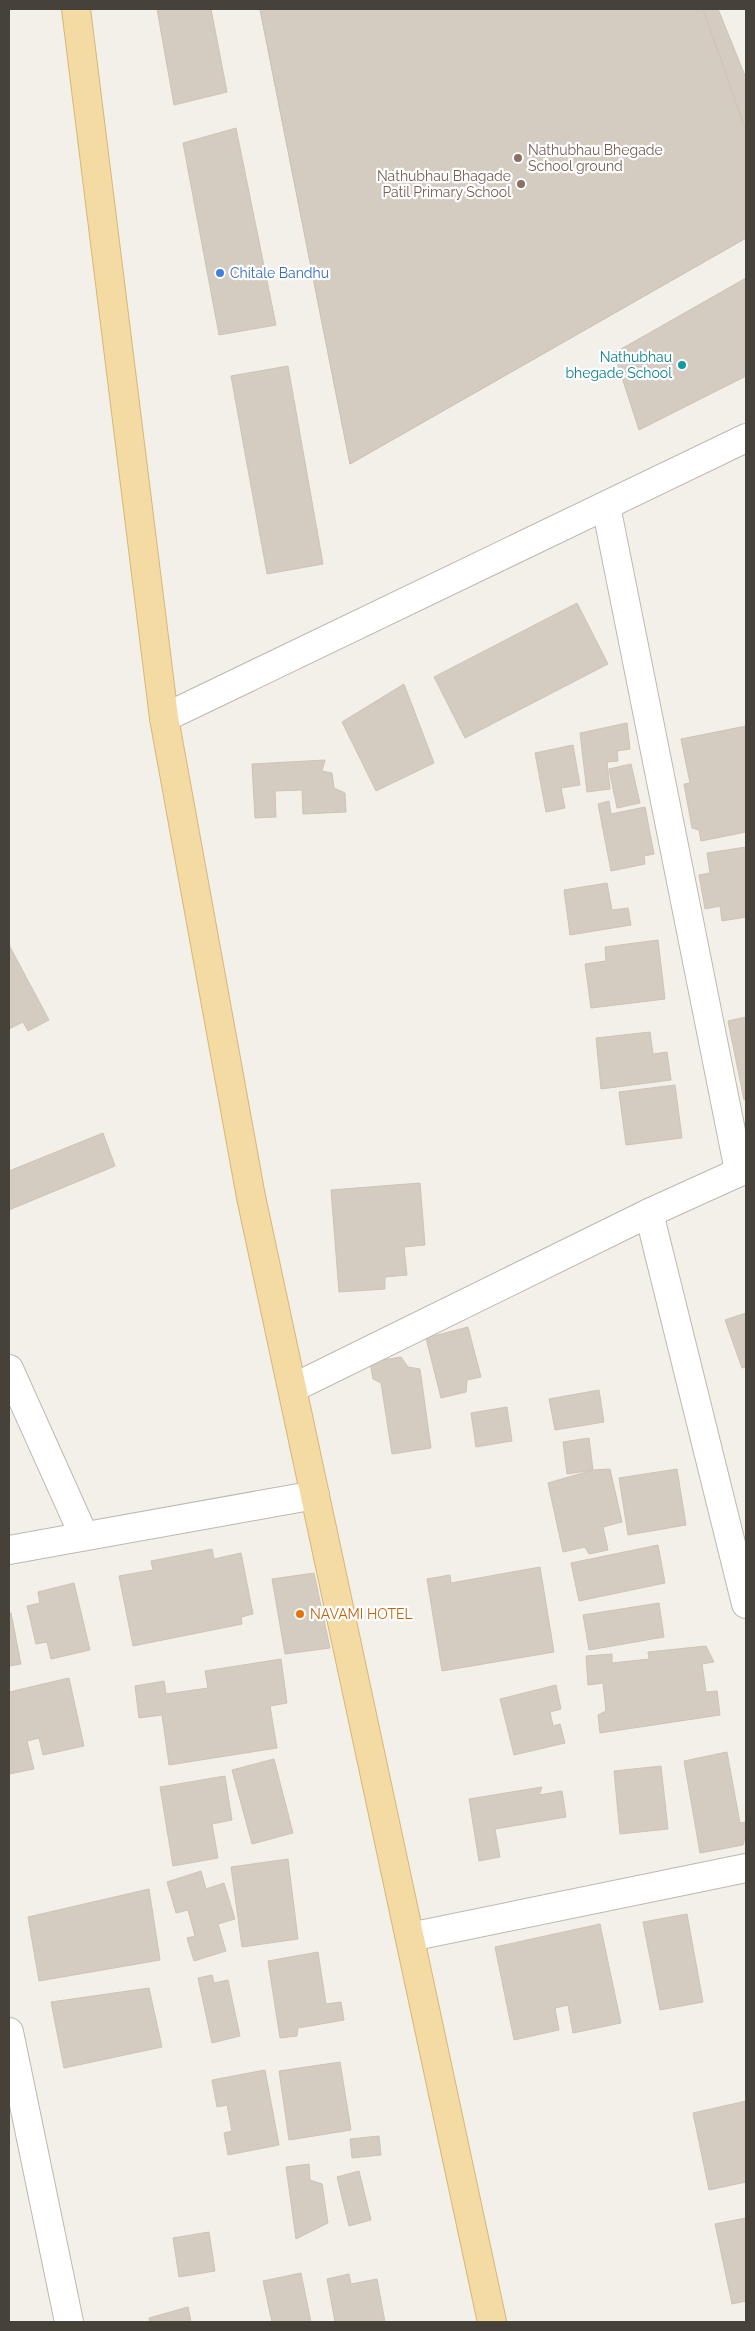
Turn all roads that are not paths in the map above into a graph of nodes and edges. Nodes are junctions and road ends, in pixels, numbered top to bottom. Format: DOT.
graph roads {
  1 [pos="76,9"];
  2 [pos="746,438"];
  3 [pos="606,506"];
  4 [pos="164,718"];
  5 [pos="743,1170"];
  6 [pos="649,1213"];
  7 [pos="9,1369"];
  8 [pos="293,1388"];
  9 [pos="315,1494"];
  10 [pos="84,1536"];
  11 [pos="9,1550"];
  12 [pos="746,1603"];
  13 [pos="746,1868"];
  14 [pos="410,1937"];
  15 [pos="9,2032"];
  16 [pos="69,2322"];
  17 [pos="492,2322"];
  1 -- 4 [label="main road"];
  2 -- 3 [label="street"];
  3 -- 4 [label="street"];
  3 -- 5 [label="street"];
  4 -- 8 [label="main road"];
  5 -- 6 [label="street"];
  6 -- 8 [label="street"];
  6 -- 12 [label="street"];
  7 -- 10 [label="street"];
  8 -- 9 [label="main road"];
  9 -- 10 [label="street"];
  9 -- 14 [label="main road"];
  10 -- 11 [label="street"];
  13 -- 14 [label="street"];
  14 -- 17 [label="main road"];
  15 -- 16 [label="street"];
}
